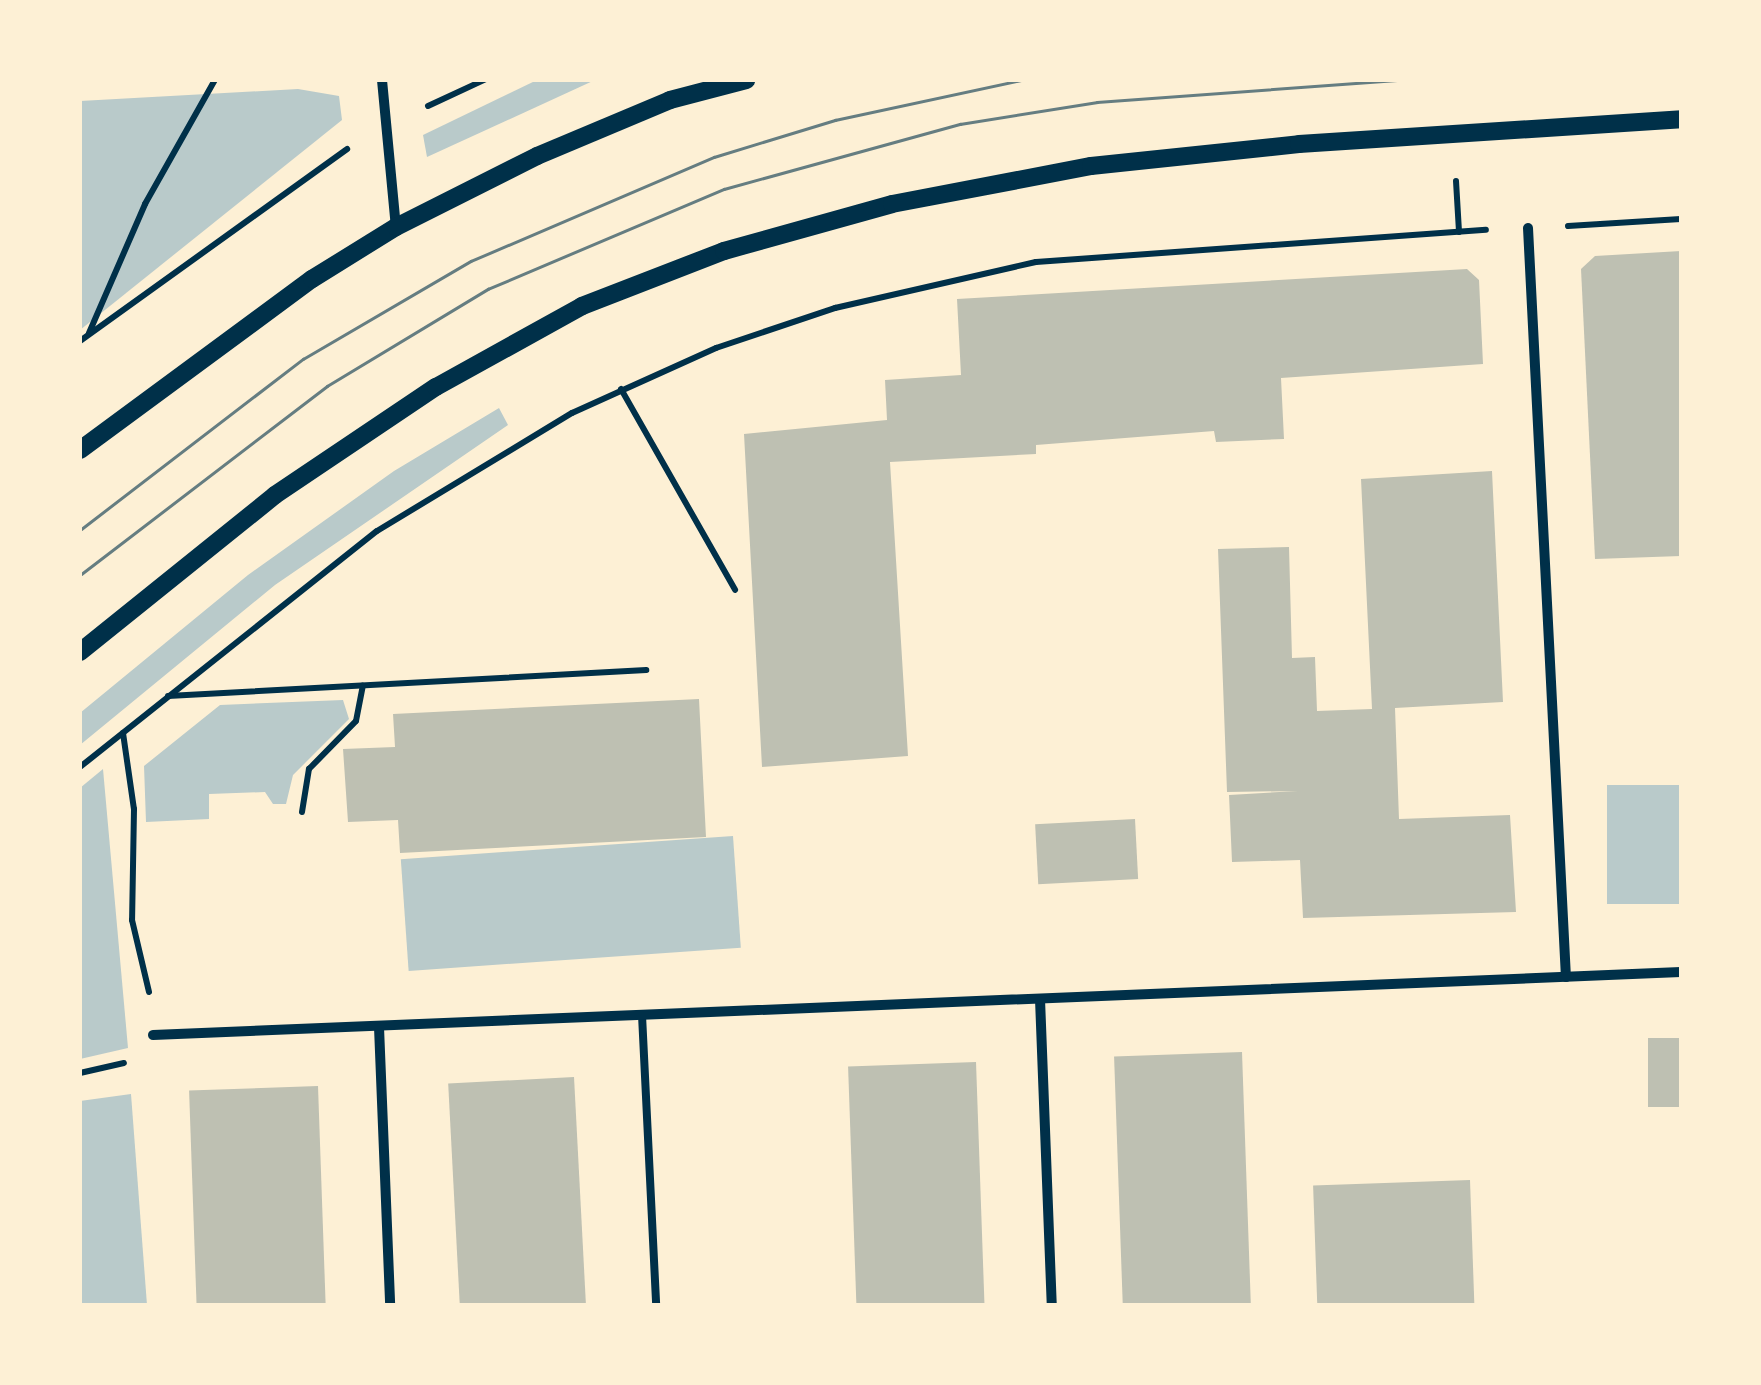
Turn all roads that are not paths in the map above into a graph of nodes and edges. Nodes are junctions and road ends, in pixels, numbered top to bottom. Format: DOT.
graph roads {
  1 [pos="382,80"];
  2 [pos="746,80"];
  3 [pos="1681,119"];
  4 [pos="396,227"];
  5 [pos="1528,228"];
  6 [pos="80,450"];
  7 [pos="80,652"];
  8 [pos="1681,972"];
  9 [pos="1566,977"];
  10 [pos="1040,999"];
  11 [pos="642,1015"];
  12 [pos="379,1027"];
  13 [pos="153,1035"];
  14 [pos="390,1305"];
  15 [pos="656,1305"];
  16 [pos="1052,1305"];
  1 -- 4 [label="street"];
  2 -- 4 [label="street"];
  3 -- 7 [label="street"];
  4 -- 6 [label="street"];
  5 -- 9 [label="street"];
  8 -- 9 [label="street"];
  9 -- 10 [label="street"];
  10 -- 11 [label="street"];
  10 -- 16 [label="street"];
  11 -- 12 [label="street"];
  11 -- 15 [label="lane"];
  12 -- 13 [label="street"];
  12 -- 14 [label="street"];
}
